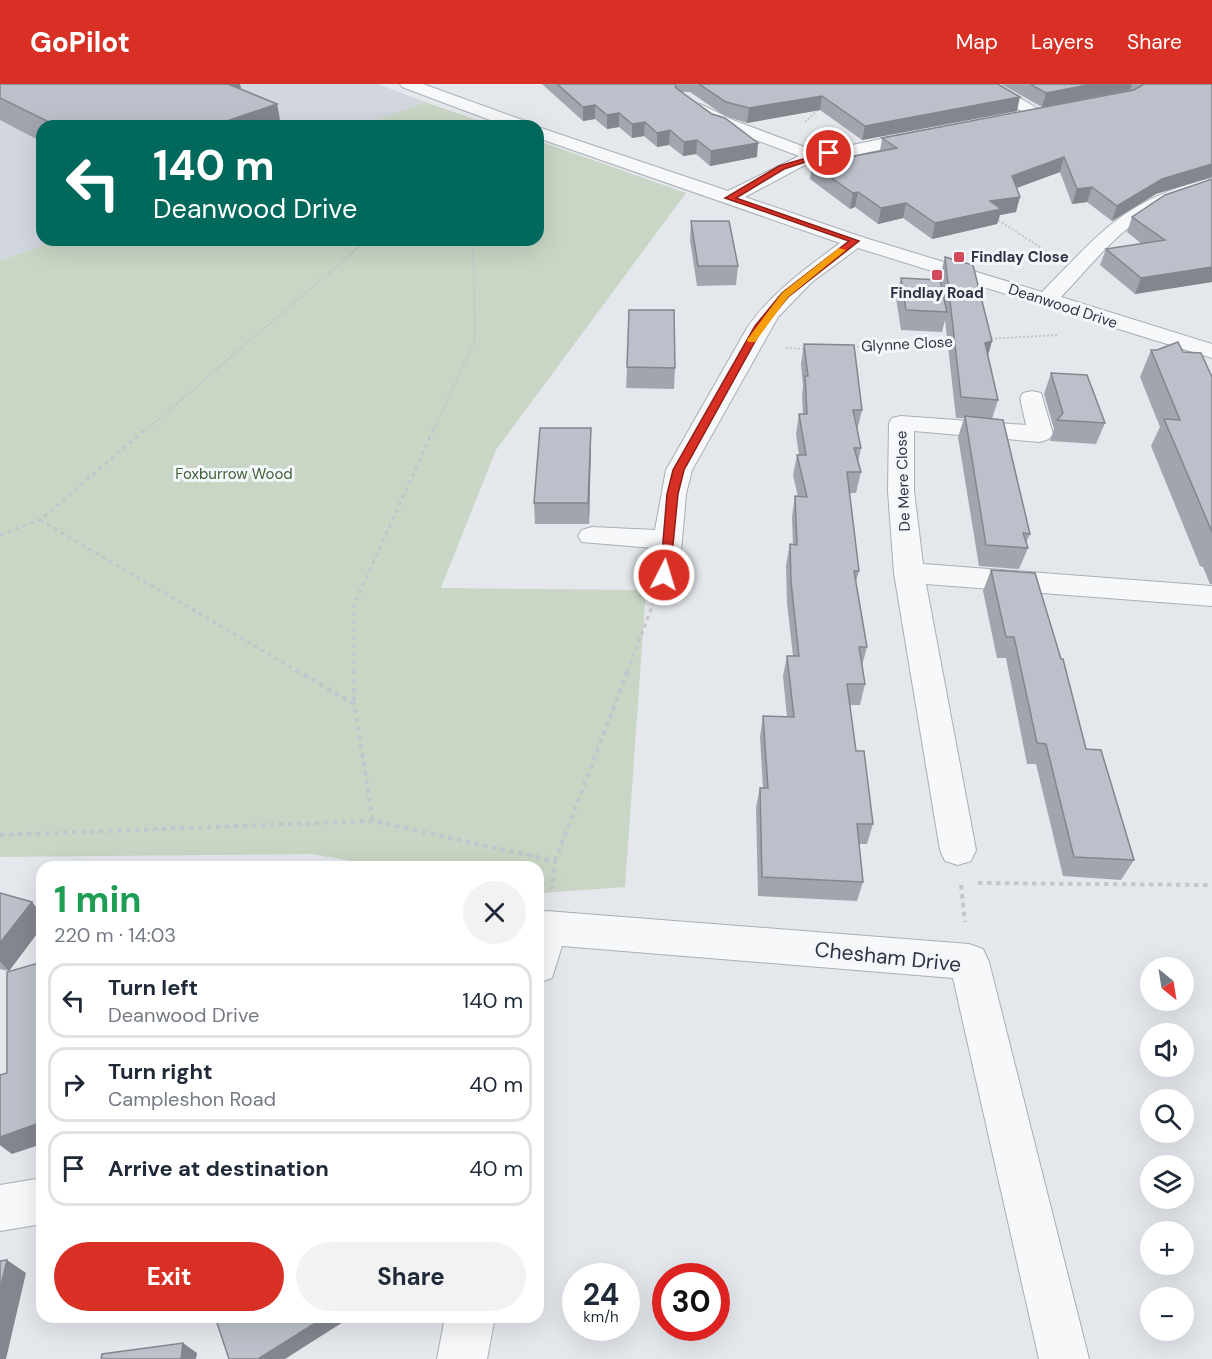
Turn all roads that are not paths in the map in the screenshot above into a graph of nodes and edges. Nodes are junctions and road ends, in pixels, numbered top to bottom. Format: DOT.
graph roads {
  1 [pos="408,84"];
  2 [pos="984,84"];
  3 [pos="683,97"];
  4 [pos="1061,109"];
  5 [pos="1039,114"];
  6 [pos="1016,118"];
  7 [pos="506,120"];
  8 [pos="947,131"];
  9 [pos="544,134"];
  10 [pos="814,157"];
  11 [pos="1212,184"];
  12 [pos="729,198"];
  13 [pos="855,241"];
  14 [pos="1046,300"];
  15 [pos="1212,351"];
  16 [pos="1032,398"];
  17 [pos="592,536"];
  18 [pos="668,540"];
  19 [pos="909,573"];
  20 [pos="664,575"];
  21 [pos="1212,596"];
  22 [pos="958,850"];
  23 [pos="544,947"];
  24 [pos="36,1202"];
  25 [pos="0,1208"];
  26 [pos="469,1323"];
  27 [pos="462,1359"];
  28 [pos="1064,1359"];
  1 -- 7 [label="street"];
  2 -- 5 [label="street"];
  3 -- 10 [label="street"];
  4 -- 5 [label="street"];
  5 -- 6 [label="street"];
  8 -- 10 [label="street"];
  9 -- 12 [label="street, Deanwood Drive"];
  10 -- 12 [label="street"];
  11 -- 14 [label="street"];
  12 -- 13 [label="street, Deanwood Drive"];
  13 -- 14 [label="street, Deanwood Drive"];
  13 -- 18 [label="street"];
  14 -- 15 [label="street, Deanwood Drive"];
  16 -- 19 [label="street, De Mere Close"];
  17 -- 18 [label="street"];
  18 -- 20 [label="street"];
  19 -- 21 [label="street"];
  19 -- 22 [label="street, De Mere Close"];
  23 -- 28 [label="street, Chesham Drive"];
  24 -- 25 [label="street"];
  26 -- 27 [label="street"];
}
